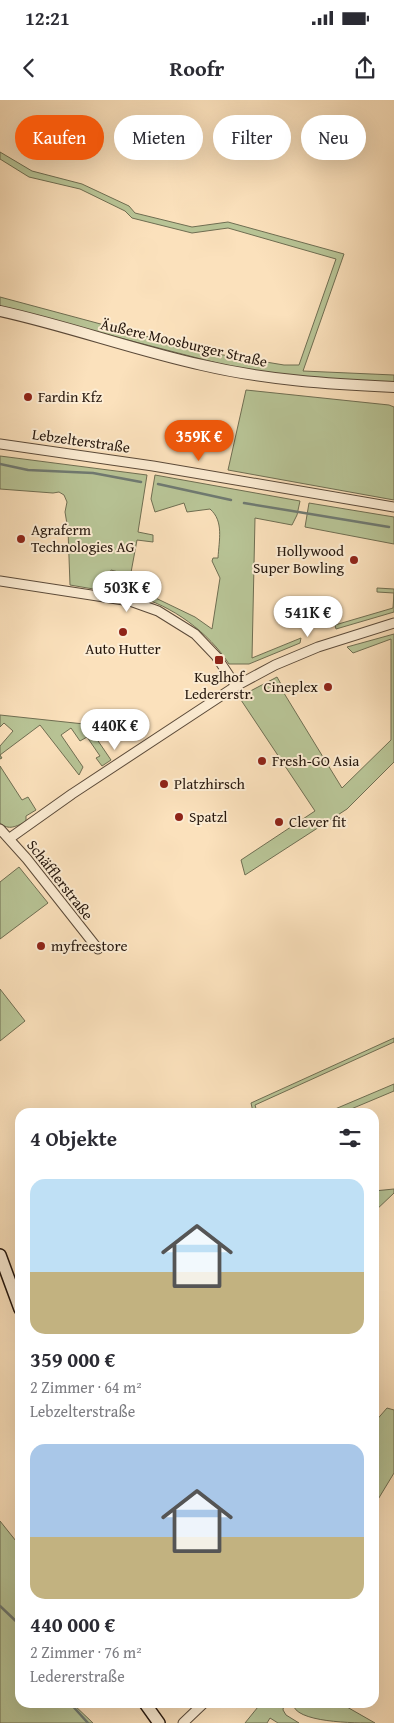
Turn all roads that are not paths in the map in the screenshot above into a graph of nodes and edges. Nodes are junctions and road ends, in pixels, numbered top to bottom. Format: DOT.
graph roads {
  1 [pos="0,311"];
  2 [pos="394,387"];
  3 [pos="0,444"];
  4 [pos="394,507"];
  5 [pos="0,581"];
  6 [pos="394,623"];
  7 [pos="236,686"];
  8 [pos="0,829"];
  9 [pos="10,838"];
  10 [pos="98,950"];
  11 [pos="0,1256"];
  12 [pos="15,1296"];
  13 [pos="149,1708"];
  14 [pos="199,1708"];
  15 [pos="160,1723"];
  16 [pos="183,1723"];
  1 -- 2 [label="street, Äußere Moosburger Straße"];
  3 -- 4 [label="street, Lebzelterstraße"];
  5 -- 7 [label="street"];
  6 -- 7 [label="street"];
  7 -- 9 [label="street"];
  8 -- 9 [label="street, Schäfflerstraße"];
  9 -- 10 [label="street, Schäfflerstraße"];
  11 -- 12 [label="main road"];
  13 -- 15 [label="main road"];
  14 -- 16 [label="street"];
}
